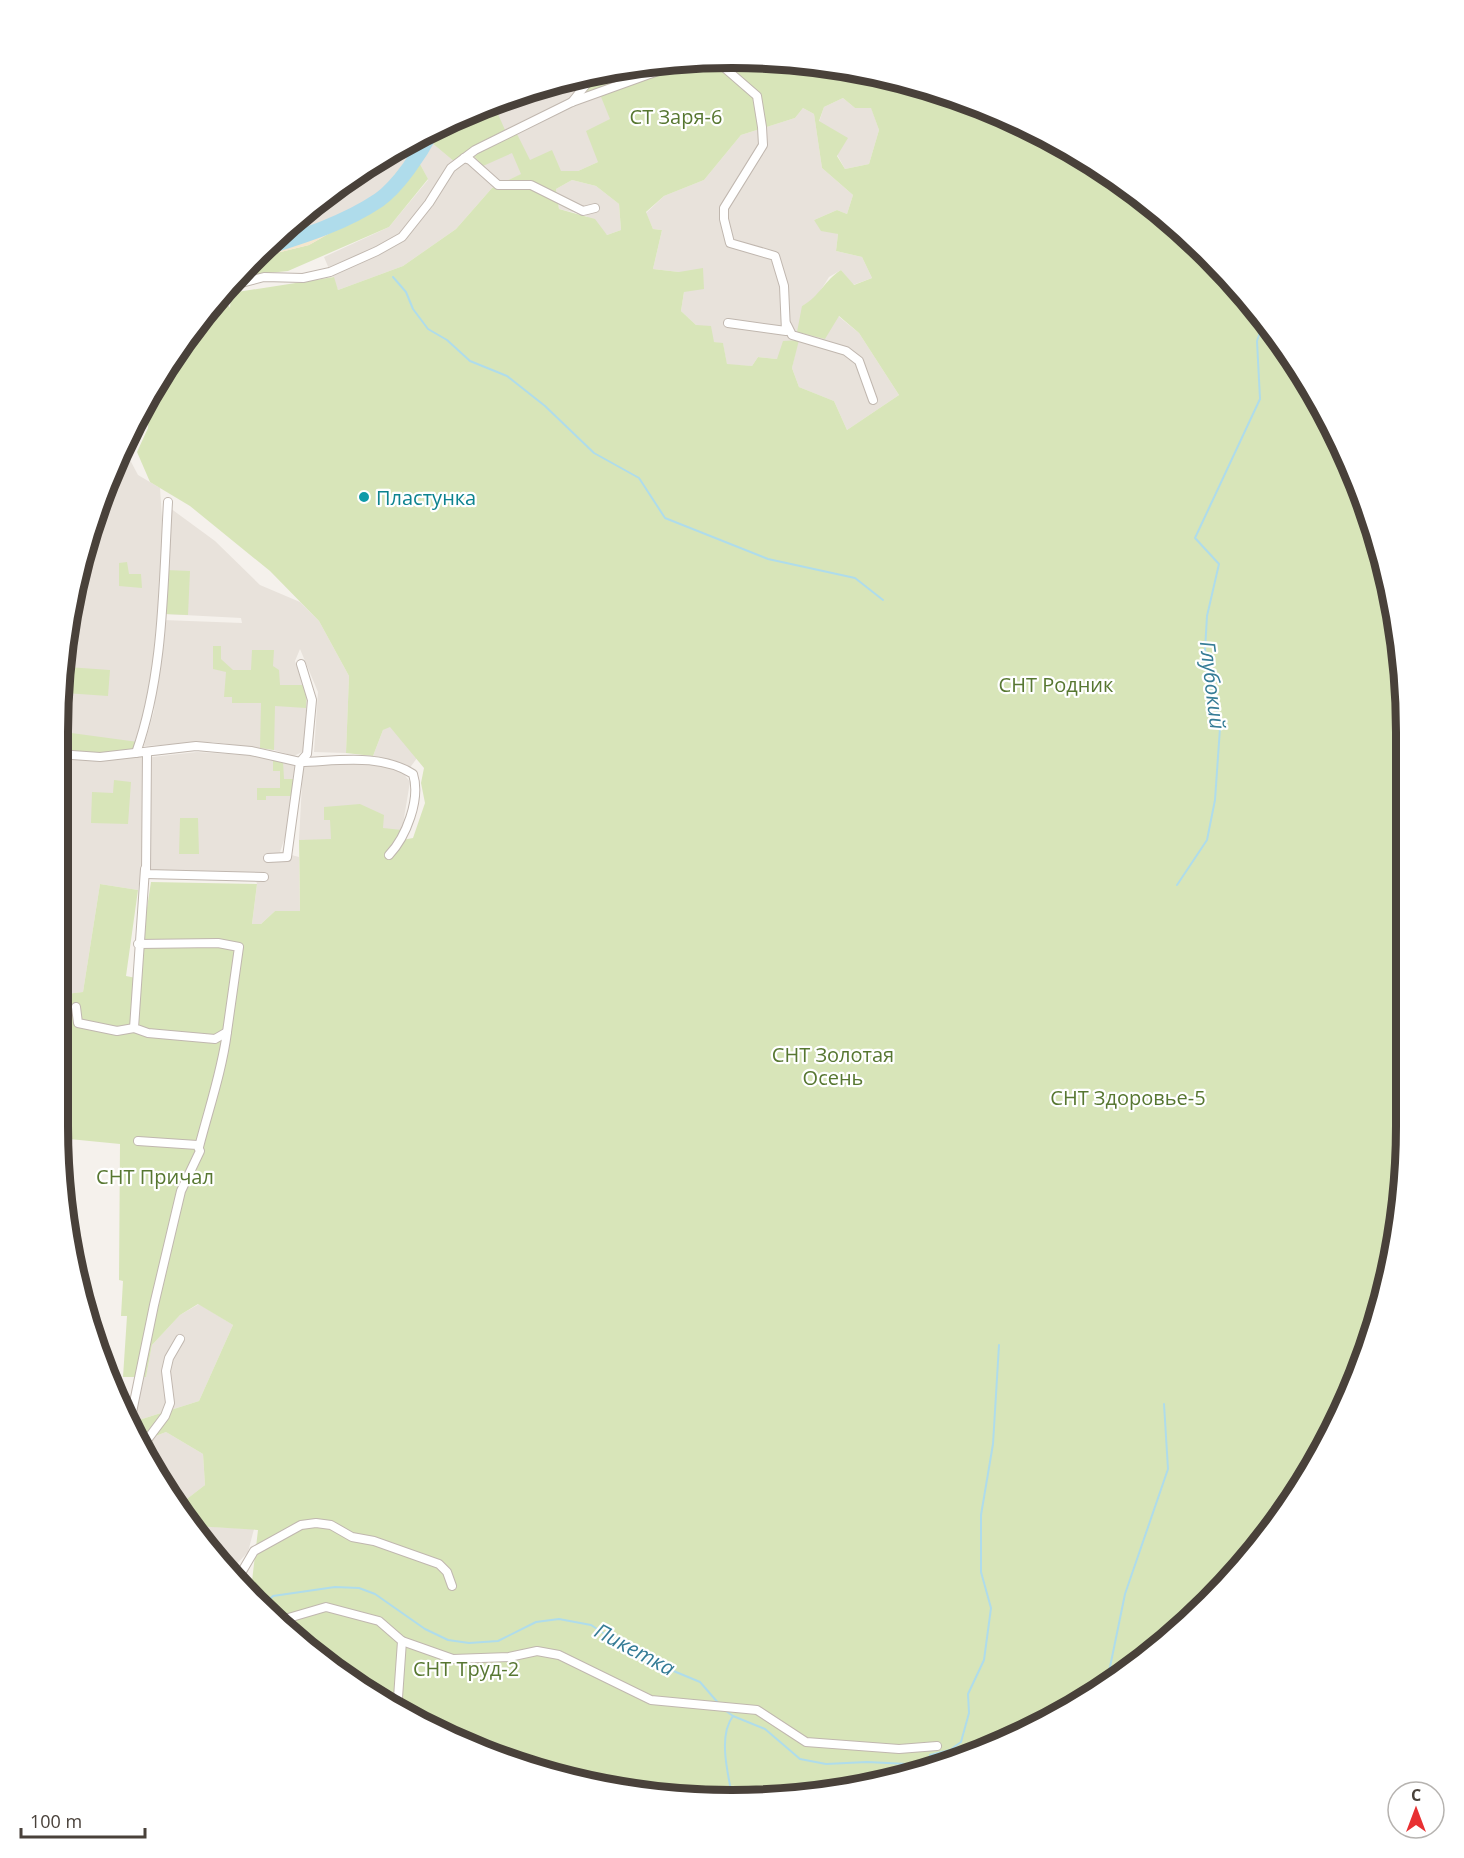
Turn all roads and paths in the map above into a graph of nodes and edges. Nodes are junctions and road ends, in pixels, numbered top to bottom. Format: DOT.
graph roads {
  1 [pos="725,68"];
  2 [pos="650,73"];
  3 [pos="587,84"];
  4 [pos="572,102"];
  5 [pos="464,158"];
  6 [pos="596,208"];
  7 [pos="243,283"];
  8 [pos="728,323"];
  9 [pos="787,325"];
  10 [pos="873,400"];
  11 [pos="168,502"];
  12 [pos="301,664"];
  13 [pos="147,752"];
  14 [pos="136,753"];
  15 [pos="68,755"];
  16 [pos="300,762"];
  17 [pos="389,855"];
  18 [pos="268,858"];
  19 [pos="145,868"];
  20 [pos="264,877"];
  21 [pos="138,944"];
  22 [pos="76,1007"];
  23 [pos="134,1028"];
  24 [pos="227,1032"];
  25 [pos="138,1141"];
  26 [pos="199,1147"];
  27 [pos="180,1339"];
  28 [pos="132,1411"];
  29 [pos="147,1439"];
  30 [pos="241,1573"];
  31 [pos="452,1586"];
  32 [pos="286,1619"];
  33 [pos="402,1641"];
  34 [pos="399,1700"];
  35 [pos="937,1746"];
  1 -- 9 [label="street"];
  2 -- 4 [label="street"];
  3 -- 4 [label="street"];
  4 -- 5 [label="street"];
  5 -- 6 [label="street"];
  5 -- 7 [label="street"];
  8 -- 9 [label="street"];
  9 -- 10 [label="street"];
  11 -- 14 [label="street"];
  12 -- 16 [label="street"];
  13 -- 14 [label="street"];
  13 -- 16 [label="street"];
  13 -- 19 [label="street"];
  14 -- 15 [label="street"];
  16 -- 17 [label="street"];
  16 -- 18 [label="street"];
  19 -- 20 [label="street"];
  19 -- 21 [label="street"];
  21 -- 23 [label="street"];
  21 -- 24 [label="street"];
  22 -- 23 [label="street"];
  23 -- 24 [label="street"];
  24 -- 26 [label="street"];
  25 -- 26 [label="street"];
  26 -- 28 [label="street"];
  27 -- 29 [label="street"];
  30 -- 31 [label="street"];
  32 -- 33 [label="street"];
  33 -- 34 [label="street"];
  33 -- 35 [label="street"];
}
